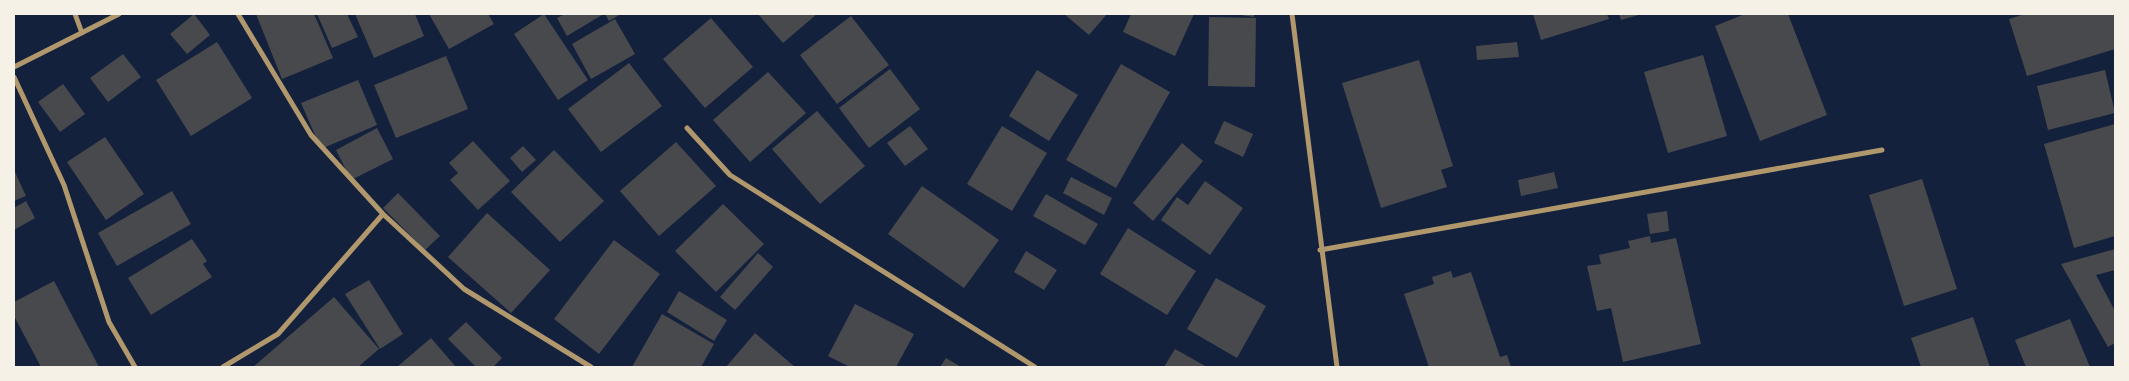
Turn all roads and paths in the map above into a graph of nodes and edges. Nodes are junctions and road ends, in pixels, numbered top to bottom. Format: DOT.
graph roads {
  1 [pos="75,14"];
  2 [pos="119,14"];
  3 [pos="238,14"];
  4 [pos="1292,14"];
  5 [pos="82,33"];
  6 [pos="14,68"];
  7 [pos="14,77"];
  8 [pos="687,128"];
  9 [pos="1882,150"];
  10 [pos="383,214"];
  11 [pos="1320,250"];
  12 [pos="135,367"];
  13 [pos="223,367"];
  14 [pos="591,367"];
  15 [pos="1035,367"];
  16 [pos="1336,367"];
  1 -- 5 [label="street"];
  2 -- 5 [label="street"];
  3 -- 10 [label="street"];
  4 -- 11 [label="street"];
  5 -- 6 [label="street"];
  7 -- 12 [label="street"];
  8 -- 15 [label="street"];
  9 -- 11 [label="street"];
  10 -- 13 [label="street"];
  10 -- 14 [label="street"];
  11 -- 16 [label="street"];
}
